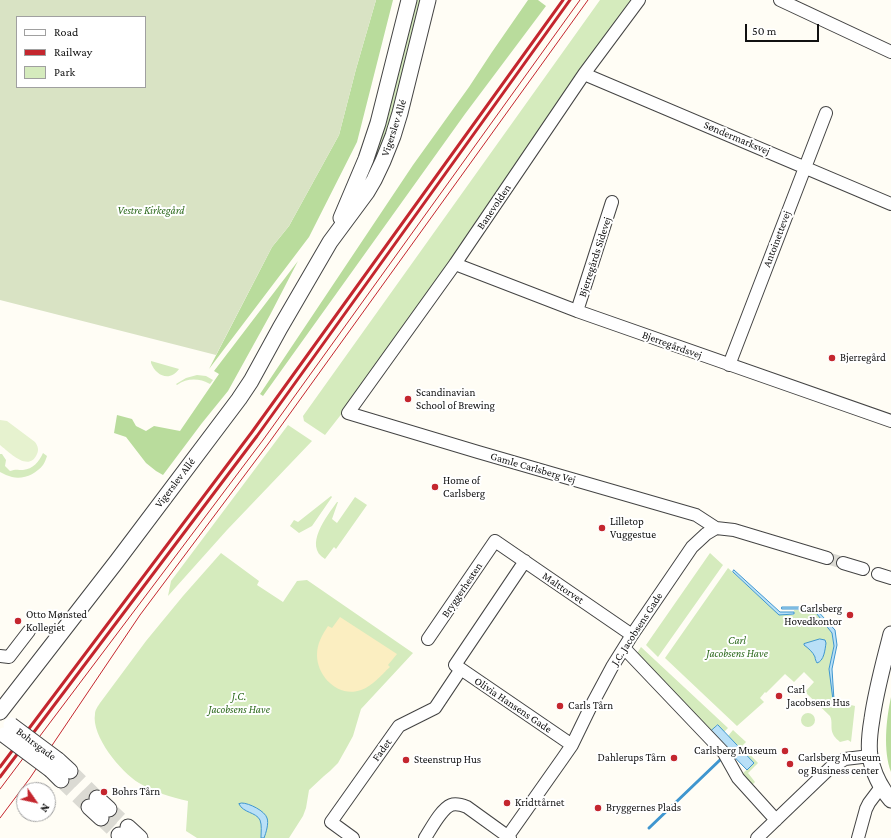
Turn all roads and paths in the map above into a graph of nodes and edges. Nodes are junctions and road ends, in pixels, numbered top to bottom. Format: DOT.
graph roads {
  1 [pos="409,0"];
  2 [pos="428,0"];
  3 [pos="638,0"];
  4 [pos="780,0"];
  5 [pos="891,52"];
  6 [pos="584,74"];
  7 [pos="826,113"];
  8 [pos="805,167"];
  9 [pos="612,202"];
  10 [pos="891,204"];
  11 [pos="330,242"];
  12 [pos="455,264"];
  13 [pos="577,311"];
  14 [pos="729,365"];
  15 [pos="348,413"];
  16 [pos="891,421"];
  17 [pos="716,528"];
  18 [pos="495,541"];
  19 [pos="827,558"];
  20 [pos="525,561"];
  21 [pos="843,563"];
  22 [pos="863,569"];
  23 [pos="878,574"];
  24 [pos="891,578"];
  25 [pos="29,631"];
  26 [pos="891,634"];
  27 [pos="632,635"];
  28 [pos="428,638"];
  29 [pos="624,648"];
  30 [pos="0,656"];
  31 [pos="458,667"];
  32 [pos="0,712"];
  33 [pos="4,727"];
  34 [pos="572,745"];
  35 [pos="870,756"];
  36 [pos="60,770"];
  37 [pos="882,787"];
  38 [pos="891,800"];
  39 [pos="93,802"];
  40 [pos="105,814"];
  41 [pos="776,820"];
  42 [pos="123,833"];
  43 [pos="762,836"];
  44 [pos="509,837"];
  45 [pos="140,838"];
  46 [pos="353,838"];
  47 [pos="425,838"];
  48 [pos="858,838"];
  1 -- 11 [label="street, Vigerslev Allé"];
  2 -- 11 [label="street, Vigerslev Allé"];
  3 -- 6 [label="street, Banevolden"];
  4 -- 5 [label="street"];
  6 -- 8 [label="street, Søndermarksvej"];
  6 -- 12 [label="street, Banevolden"];
  7 -- 8 [label="street, Antoinettevej"];
  8 -- 10 [label="street, Søndermarksvej"];
  8 -- 14 [label="street, Antoinettevej"];
  9 -- 13 [label="street, Bjerregårds Sidevej"];
  11 -- 32 [label="street, Vigerslev Allé"];
  12 -- 13 [label="street, Bjerregårdsvej"];
  12 -- 15 [label="street, Banevolden"];
  13 -- 14 [label="street, Bjerregårdsvej"];
  14 -- 16 [label="street, Bjerregårdsvej"];
  15 -- 17 [label="street, Gamle Carlsberg Vej"];
  17 -- 19 [label="street"];
  17 -- 27 [label="street, J.C. Jacobsens Gade"];
  18 -- 20 [label="street, Malttorvet"];
  18 -- 28 [label="street, Bryggerhesten"];
  20 -- 27 [label="street, Malttorvet"];
  20 -- 31 [label="street, Fadet"];
  21 -- 22 [label="street"];
  23 -- 24 [label="street"];
  25 -- 30 [label="street"];
  26 -- 35 [label="street"];
  27 -- 29 [label="street, J.C. Jacobsens Gade"];
  29 -- 34 [label="street, J.C. Jacobsens Gade"];
  29 -- 41 [label="street"];
  31 -- 34 [label="street, Olivia Hansens Gade"];
  31 -- 46 [label="street, Fadet"];
  33 -- 36 [label="street, Bohrsgade, bridge"];
  34 -- 44 [label="street, J.C. Jacobsens Gade"];
  35 -- 37 [label="street"];
  35 -- 41 [label="street"];
  37 -- 38 [label="street"];
  37 -- 48 [label="street"];
  39 -- 40 [label="street"];
  41 -- 43 [label="street"];
  42 -- 45 [label="street"];
  44 -- 47 [label="street"];
}
